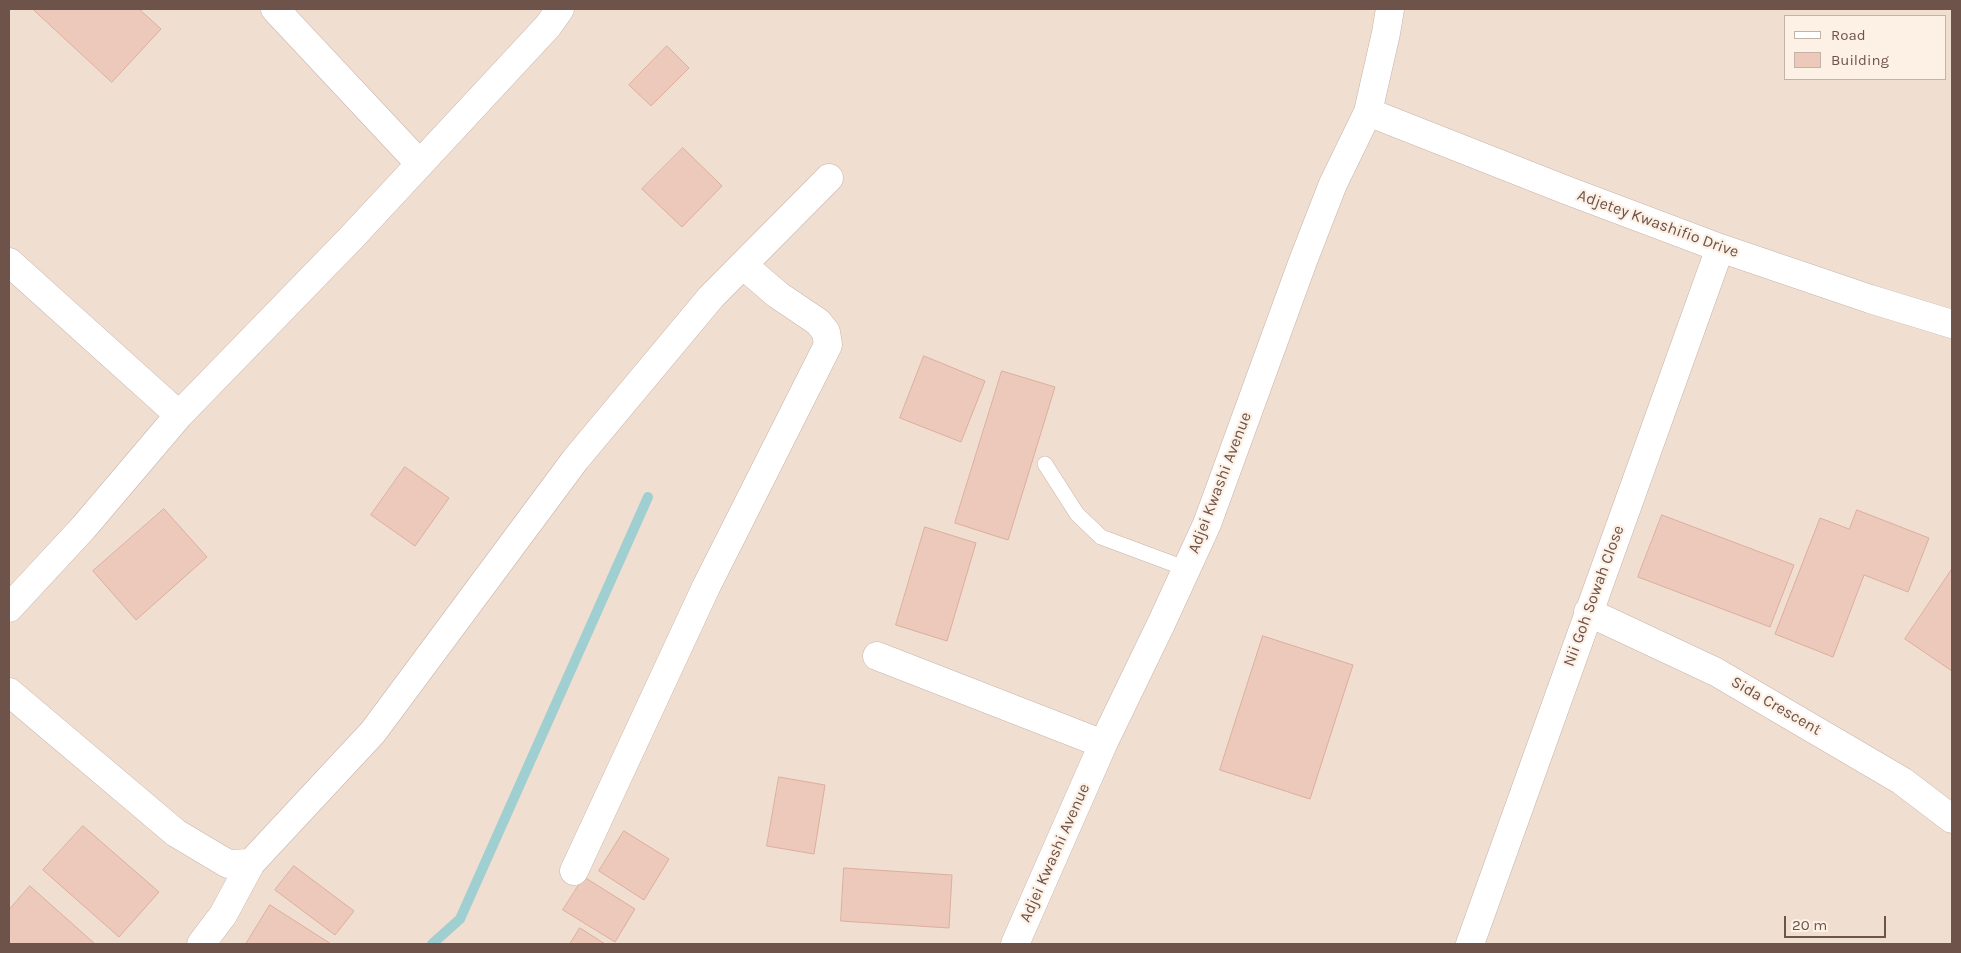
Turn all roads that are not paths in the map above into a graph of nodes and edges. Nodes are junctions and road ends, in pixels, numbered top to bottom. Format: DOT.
graph roads {
  1 [pos="275,9"];
  2 [pos="560,9"];
  3 [pos="1390,9"];
  4 [pos="1368,112"];
  5 [pos="420,164"];
  6 [pos="829,178"];
  7 [pos="1720,248"];
  8 [pos="9,262"];
  9 [pos="743,265"];
  10 [pos="1952,324"];
  11 [pos="179,415"];
  12 [pos="1045,464"];
  13 [pos="1187,569"];
  14 [pos="9,608"];
  15 [pos="1588,612"];
  16 [pos="877,656"];
  17 [pos="9,692"];
  18 [pos="1103,744"];
  19 [pos="1952,819"];
  20 [pos="251,863"];
  21 [pos="574,871"];
  22 [pos="201,944"];
  23 [pos="1015,944"];
  24 [pos="1470,944"];
  1 -- 5 [label="street"];
  2 -- 5 [label="street"];
  3 -- 4 [label="street, Adjei Kwashi Avenue"];
  4 -- 7 [label="street, Adjetey Kwashifio Drive"];
  4 -- 13 [label="street, Adjei Kwashi Avenue"];
  5 -- 11 [label="street"];
  6 -- 9 [label="street"];
  7 -- 10 [label="street, Adjetey Kwashifio Drive"];
  7 -- 15 [label="street, Nii Goh Sowah Close"];
  8 -- 11 [label="street"];
  9 -- 20 [label="street"];
  9 -- 21 [label="street"];
  11 -- 14 [label="street"];
  12 -- 13 [label="lane"];
  13 -- 18 [label="street, Adjei Kwashi Avenue"];
  15 -- 19 [label="street, Sida Crescent"];
  15 -- 24 [label="street, Nii Goh Sowah Close"];
  16 -- 18 [label="street"];
  17 -- 20 [label="street"];
  18 -- 23 [label="street, Adjei Kwashi Avenue"];
  20 -- 22 [label="street"];
}
